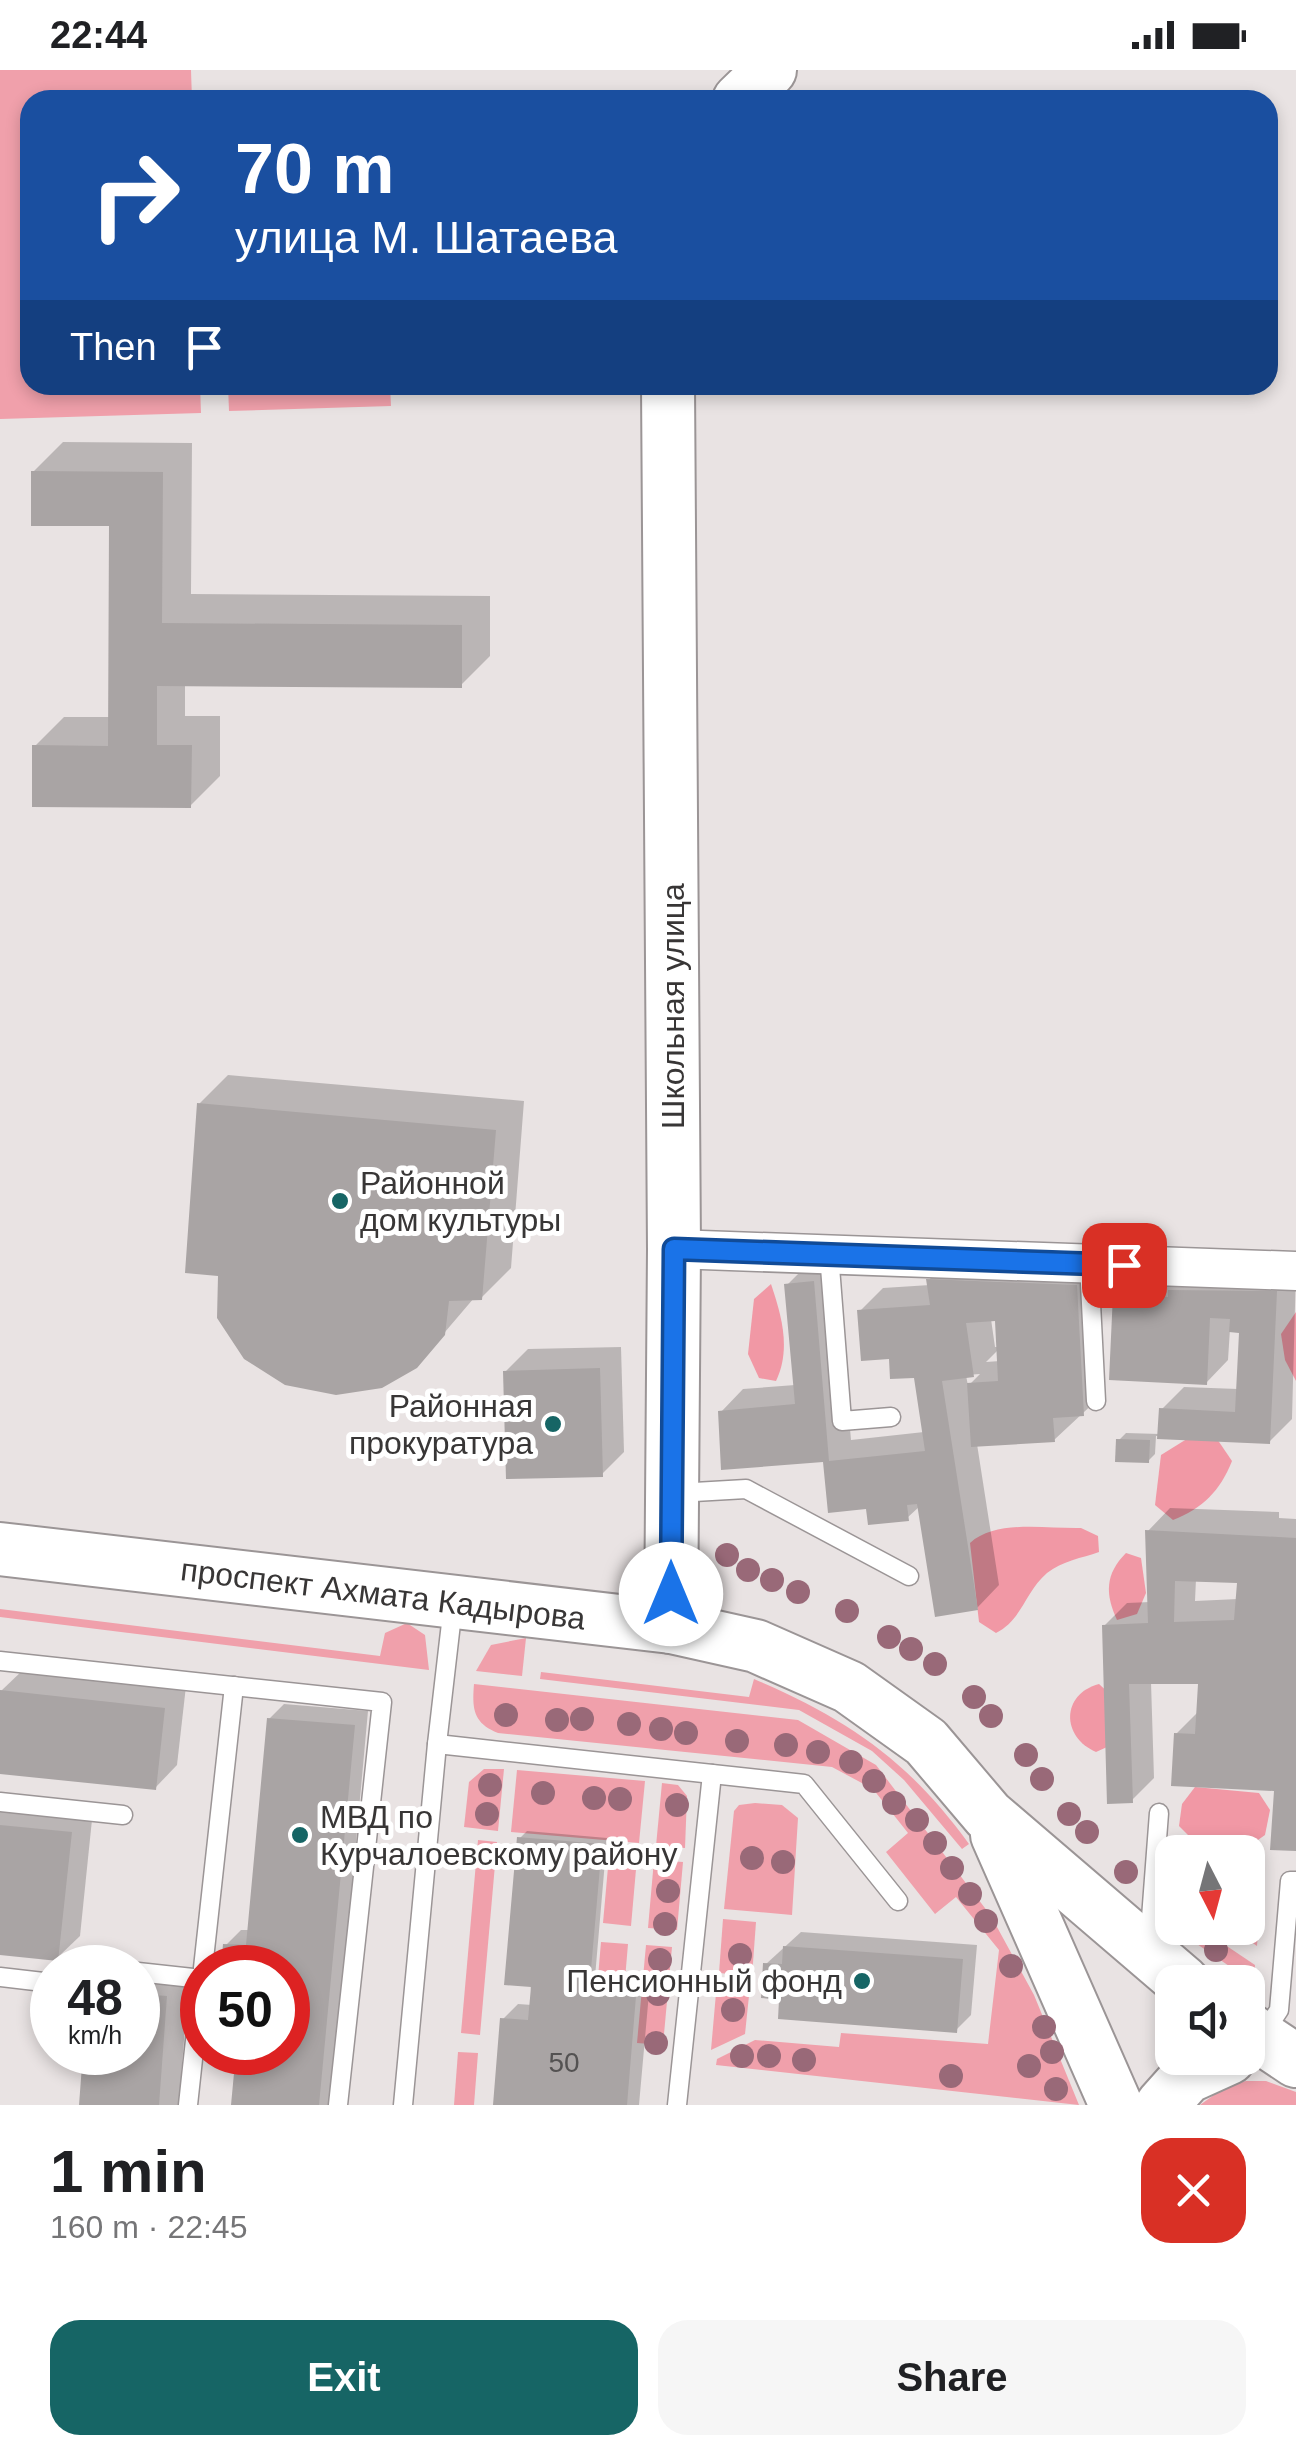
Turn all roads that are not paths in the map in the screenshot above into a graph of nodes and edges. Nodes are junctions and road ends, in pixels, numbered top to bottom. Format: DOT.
graph roads {
  1 [pos="770,70"];
  2 [pos="749,90"];
  3 [pos="668,395"];
  4 [pos="674,1249"];
  5 [pos="828,1254"];
  6 [pos="1089,1264"];
  7 [pos="1296,1271"];
  8 [pos="1096,1401"];
  9 [pos="891,1416"];
  10 [pos="672,1494"];
  11 [pos="0,1549"];
  12 [pos="909,1576"];
  13 [pos="454,1602"];
  14 [pos="671,1627"];
  15 [pos="0,1661"];
  16 [pos="234,1686"];
  17 [pos="437,1744"];
  18 [pos="712,1774"];
  19 [pos="0,1802"];
  20 [pos="1159,1813"];
  21 [pos="124,1815"];
  22 [pos="988,1815"];
  23 [pos="1296,1881"];
  24 [pos="898,1901"];
  25 [pos="1131,1941"];
  26 [pos="206,1945"];
  27 [pos="1161,1965"];
  28 [pos="0,1977"];
  29 [pos="30,1980"];
  30 [pos="1265,2046"];
  31 [pos="191,2075"];
  32 [pos="1192,2075"];
  33 [pos="188,2105"];
  34 [pos="338,2105"];
  35 [pos="403,2105"];
  36 [pos="676,2105"];
  37 [pos="1116,2105"];
  38 [pos="1162,2105"];
  1 -- 2 [label="main road"];
  3 -- 4 [label="main road, Школьная улица"];
  4 -- 5 [label="street"];
  4 -- 10 [label="main road, Школьная улица"];
  5 -- 6 [label="street"];
  5 -- 9 [label="lane"];
  6 -- 7 [label="street"];
  6 -- 8 [label="lane"];
  10 -- 12 [label="lane"];
  10 -- 14 [label="main road, Школьная улица"];
  11 -- 13 [label="main road, проспект Ахмата Кадырова"];
  13 -- 14 [label="main road, проспект Ахмата Кадырова"];
  13 -- 17 [label="lane"];
  14 -- 22 [label="main road, проспект Ахмата Кадырова"];
  15 -- 16 [label="lane"];
  16 -- 26 [label="lane"];
  16 -- 34 [label="lane"];
  17 -- 18 [label="lane"];
  17 -- 35 [label="lane"];
  18 -- 24 [label="lane"];
  18 -- 36 [label="lane"];
  19 -- 21 [label="lane"];
  20 -- 25 [label="lane"];
  22 -- 25 [label="main road, проспект Ахмата Кадырова"];
  22 -- 37 [label="main road"];
  23 -- 30 [label="lane"];
  25 -- 27 [label="main road, проспект Ахмата Кадырова"];
  28 -- 29 [label="lane"];
  31 -- 33 [label="lane"];
  32 -- 38 [label="main road"];
}
